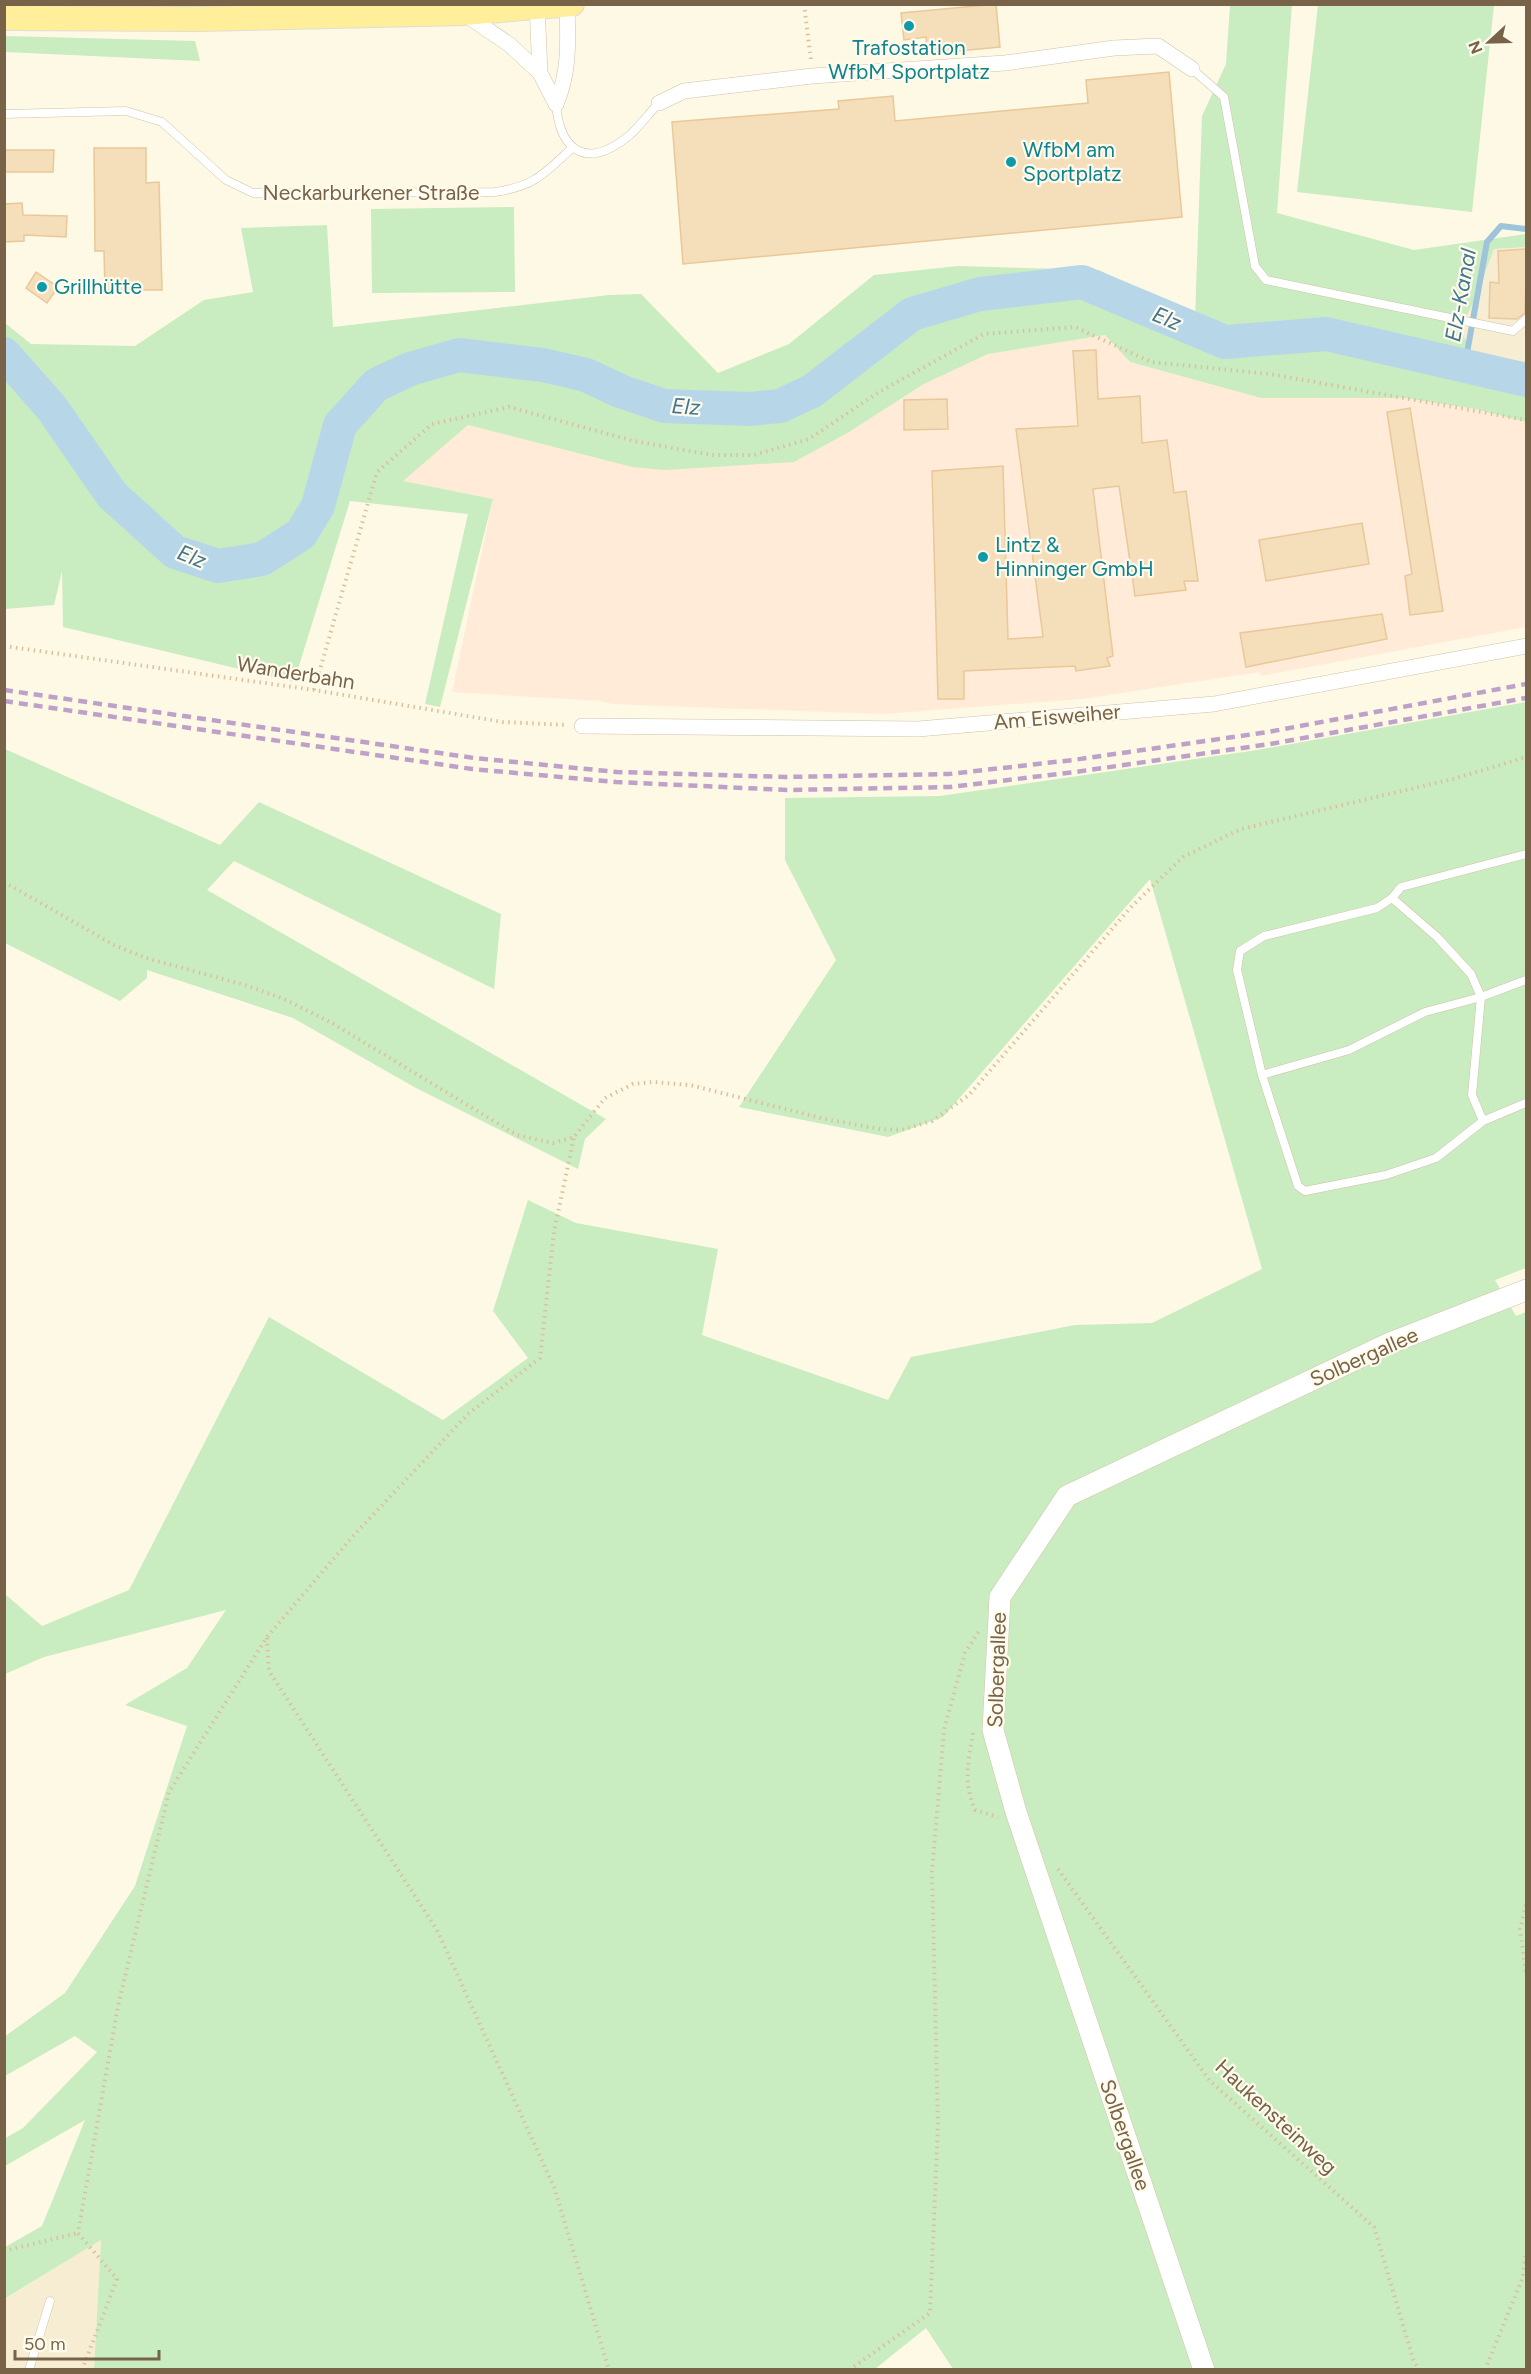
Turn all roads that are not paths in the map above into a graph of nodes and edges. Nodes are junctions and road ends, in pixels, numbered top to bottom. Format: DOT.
graph roads {
  1 [pos="572,4"];
  2 [pos="567,5"];
  3 [pos="537,6"];
  4 [pos="463,13"];
  5 [pos="4,18"];
  6 [pos="1192,69"];
  7 [pos="540,73"];
  8 [pos="659,103"];
  9 [pos="556,104"];
  10 [pos="4,114"];
  11 [pos="571,149"];
  12 [pos="1527,319"];
  13 [pos="1527,646"];
  14 [pos="582,726"];
  15 [pos="1527,854"];
  16 [pos="1392,898"];
  17 [pos="1527,980"];
  18 [pos="1481,997"];
  19 [pos="1262,1075"];
  20 [pos="1527,1103"];
  21 [pos="1483,1121"];
  22 [pos="1527,1290"];
  23 [pos="50,2301"];
  24 [pos="29,2370"];
  25 [pos="1204,2370"];
  1 -- 2 [label="main road"];
  2 -- 3 [label="main road"];
  2 -- 9 [label="street"];
  3 -- 4 [label="main road"];
  3 -- 7 [label="street"];
  4 -- 5 [label="main road"];
  4 -- 7 [label="street"];
  6 -- 8 [label="street"];
  6 -- 12 [label="lane"];
  7 -- 9 [label="street"];
  8 -- 11 [label="lane"];
  9 -- 11 [label="lane"];
  10 -- 11 [label="lane, Neckarburkener Straße"];
  13 -- 14 [label="street, Am Eisweiher"];
  15 -- 16 [label="lane"];
  16 -- 18 [label="lane"];
  16 -- 19 [label="lane"];
  17 -- 18 [label="lane"];
  18 -- 19 [label="lane"];
  18 -- 21 [label="lane"];
  19 -- 21 [label="lane"];
  20 -- 21 [label="lane"];
  22 -- 25 [label="street, Solbergallee"];
  23 -- 24 [label="lane"];
}
